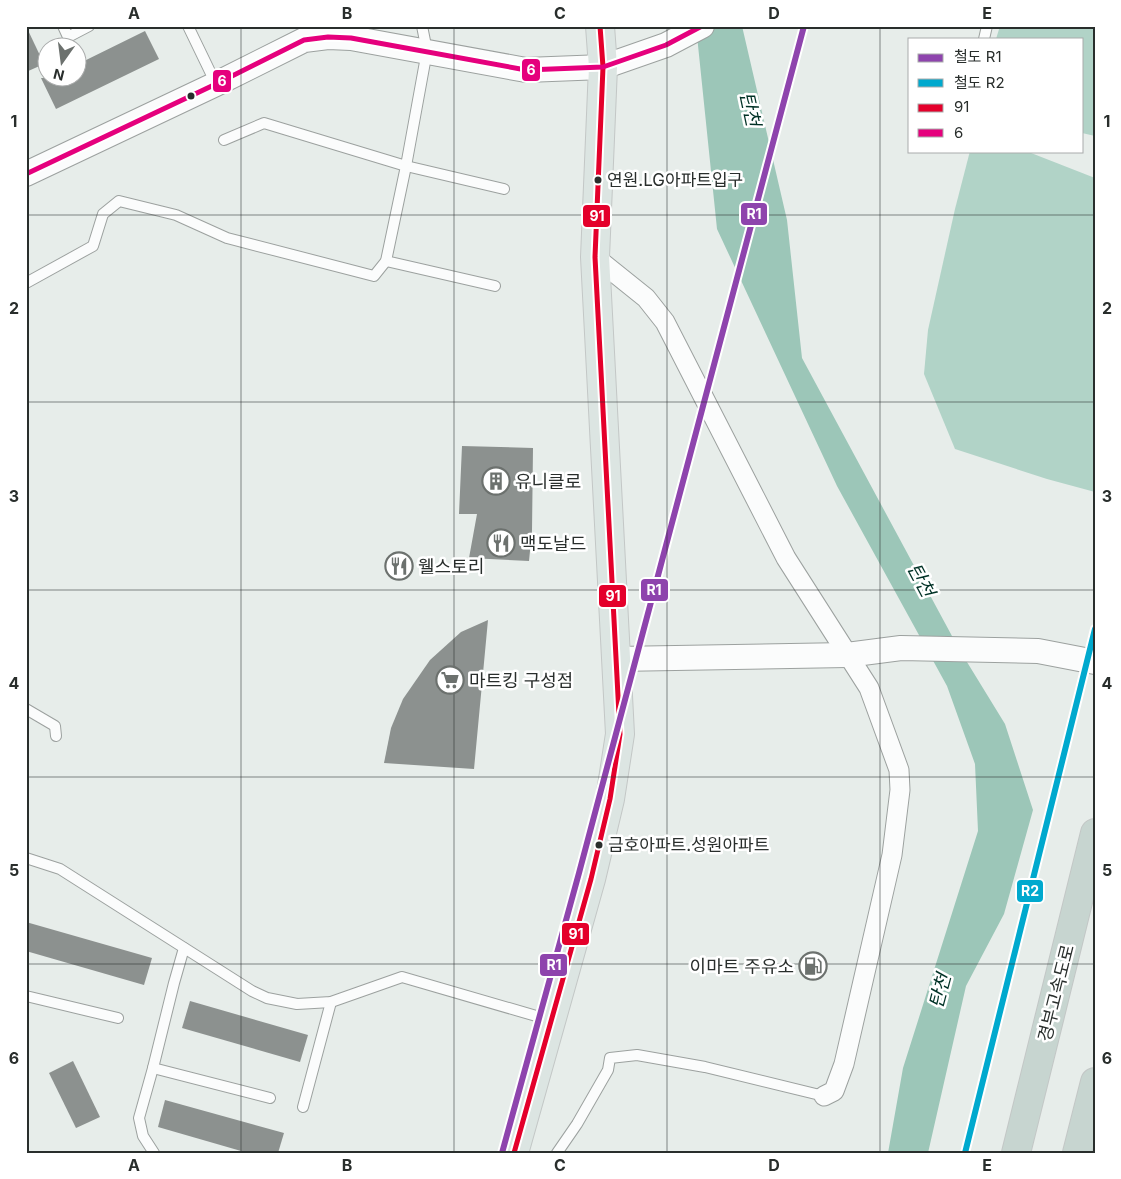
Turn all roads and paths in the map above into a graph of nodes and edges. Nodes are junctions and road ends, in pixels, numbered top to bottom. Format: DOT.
graph roads {
  1 [pos="63,26"];
  2 [pos="89,26"];
  3 [pos="188,26"];
  4 [pos="422,26"];
  5 [pos="600,26"];
  6 [pos="702,26"];
  7 [pos="427,51"];
  8 [pos="603,66"];
  9 [pos="216,84"];
  10 [pos="224,140"];
  11 [pos="406,166"];
  12 [pos="26,174"];
  13 [pos="504,189"];
  14 [pos="595,257"];
  15 [pos="386,261"];
  16 [pos="26,283"];
  17 [pos="496,286"];
  18 [pos="847,655"];
  19 [pos="616,659"];
  20 [pos="1095,662"];
  21 [pos="26,709"];
  22 [pos="56,736"];
  23 [pos="1095,833"];
  24 [pos="26,858"];
  25 [pos="40,862"];
  26 [pos="26,866"];
  27 [pos="184,948"];
  28 [pos="26,996"];
  29 [pos="331,1002"];
  30 [pos="118,1018"];
  31 [pos="551,1020"];
  32 [pos="154,1068"];
  33 [pos="1095,1082"];
  34 [pos="824,1096"];
  35 [pos="270,1098"];
  36 [pos="303,1107"];
  37 [pos="154,1153"];
  38 [pos="514,1153"];
  39 [pos="557,1153"];
  40 [pos="1016,1153"];
  41 [pos="1077,1153"];
  1 -- 2 [label="lane"];
  3 -- 9 [label="lane"];
  4 -- 7 [label="lane"];
  5 -- 8 [label="main road"];
  6 -- 8 [label="street"];
  7 -- 8 [label="street"];
  7 -- 9 [label="street"];
  7 -- 11 [label="lane"];
  8 -- 14 [label="main road"];
  9 -- 12 [label="street"];
  10 -- 11 [label="lane"];
  11 -- 13 [label="lane"];
  11 -- 15 [label="lane"];
  14 -- 18 [label="street"];
  14 -- 19 [label="main road"];
  15 -- 16 [label="lane"];
  15 -- 17 [label="lane"];
  18 -- 19 [label="street"];
  18 -- 20 [label="street"];
  18 -- 34 [label="street"];
  19 -- 31 [label="main road"];
  21 -- 22 [label="lane"];
  23 -- 40 [label="highway, 경부고속도로"];
  24 -- 25 [label="lane"];
  25 -- 26 [label="lane"];
  25 -- 27 [label="lane"];
  27 -- 29 [label="lane"];
  27 -- 32 [label="lane"];
  28 -- 30 [label="lane"];
  29 -- 31 [label="lane"];
  29 -- 36 [label="lane"];
  31 -- 38 [label="main road"];
  32 -- 35 [label="lane"];
  32 -- 37 [label="lane"];
  33 -- 41 [label="highway"];
  34 -- 39 [label="lane"];
}
